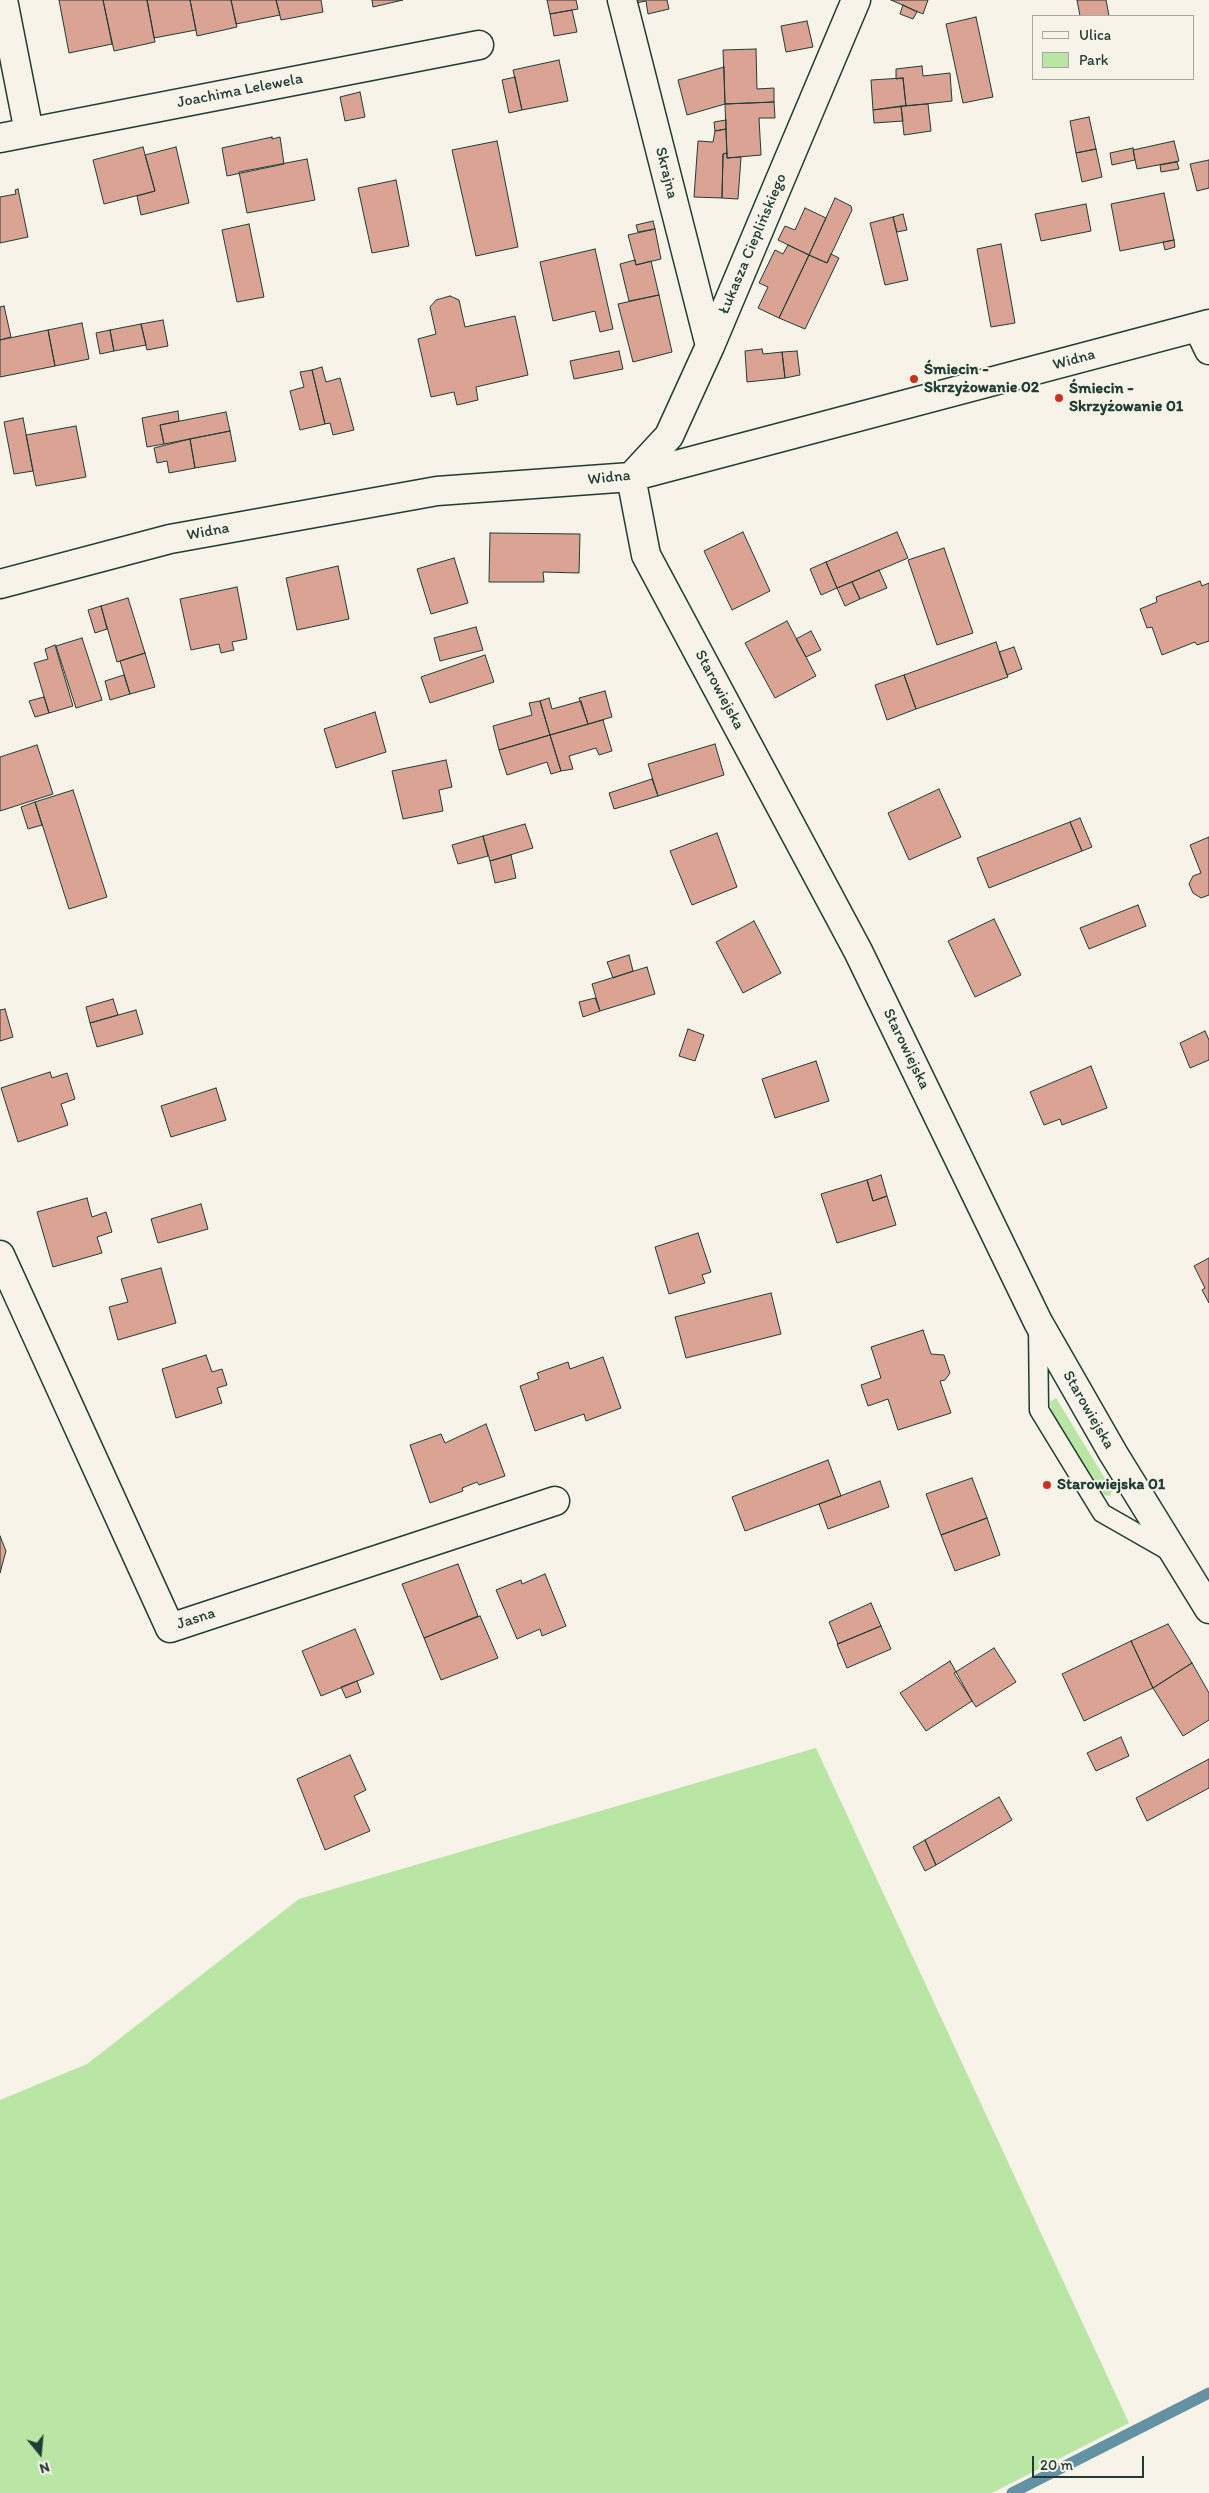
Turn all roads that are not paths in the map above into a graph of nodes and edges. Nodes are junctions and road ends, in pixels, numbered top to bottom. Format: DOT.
graph roads {
  1 [pos="3,0"];
  2 [pos="622,0"];
  3 [pos="856,0"];
  4 [pos="479,45"];
  5 [pos="29,132"];
  6 [pos="0,138"];
  7 [pos="1205,334"];
  8 [pos="710,346"];
  9 [pos="631,477"];
  10 [pos="0,584"];
  11 [pos="0,1255"];
  12 [pos="1038,1322"];
  13 [pos="555,1501"];
  14 [pos="1175,1555"];
  15 [pos="1209,1609"];
  1 -- 5 [label="street"];
  2 -- 8 [label="street, Skrajna"];
  3 -- 8 [label="street, Łukasza Cieplińskiego"];
  4 -- 5 [label="street, Joachima Lelewela"];
  5 -- 6 [label="street, Joachima Lelewela"];
  7 -- 9 [label="street, Widna"];
  8 -- 9 [label="street, Łukasza Cieplińskiego"];
  9 -- 10 [label="street, Widna"];
  9 -- 12 [label="street, Starowiejska"];
  11 -- 13 [label="street, Jasna"];
  12 -- 14 [label="street, Starowiejska"];
  12 -- 14 [label="lane"];
  14 -- 15 [label="street, Starowiejska"];
}
